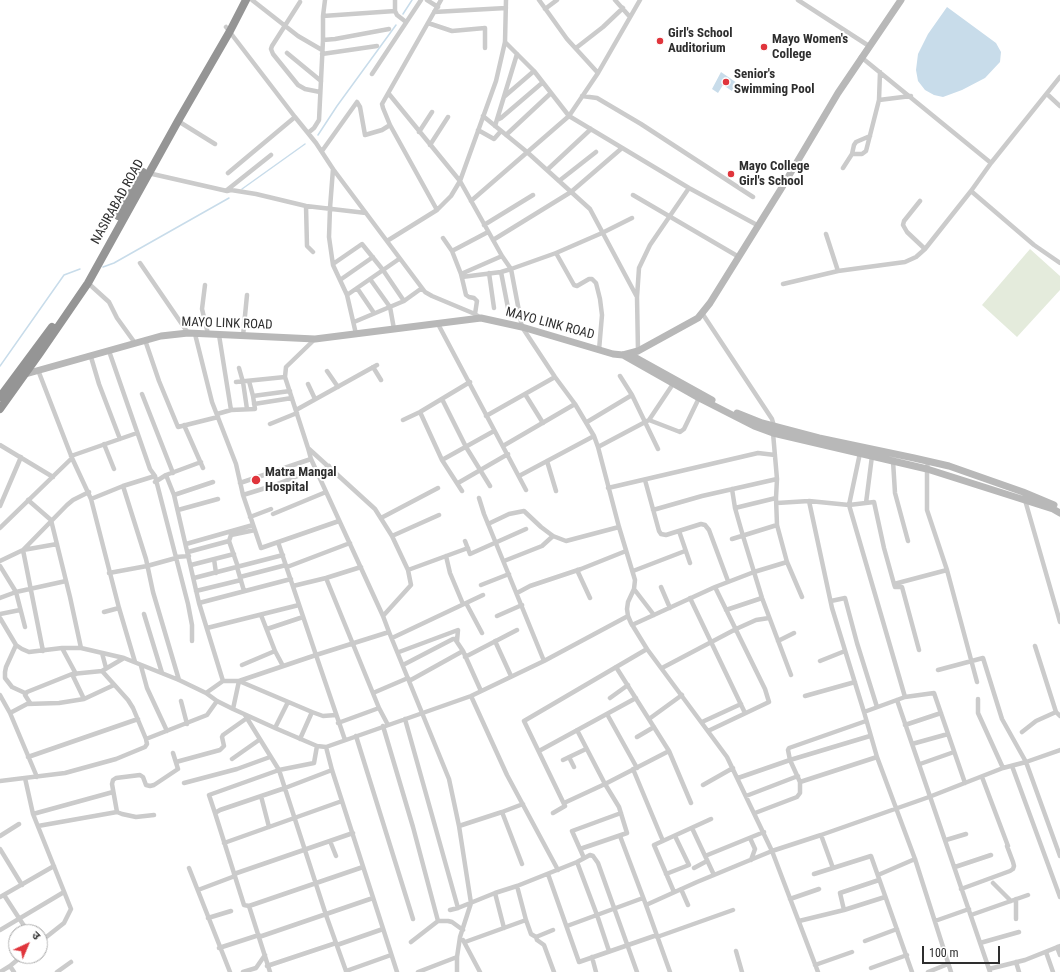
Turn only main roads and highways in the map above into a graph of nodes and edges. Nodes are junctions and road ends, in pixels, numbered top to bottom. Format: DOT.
graph roads {
  1 [pos="241,0"];
  2 [pos="246,0"];
  3 [pos="228,29"];
  4 [pos="20,375"];
  5 [pos="0,397"];
  6 [pos="0,409"];
  1 -- 3 [label="highway, NASIRABAD ROAD"];
  2 -- 3 [label="highway, NASIRABAD ROAD"];
  3 -- 4 [label="highway, NASIRABAD ROAD"];
  3 -- 4 [label="highway, NASIRABAD ROAD"];
  4 -- 5 [label="highway, NASIRABAD ROAD"];
  4 -- 6 [label="highway, NASIRABAD ROAD"];
}
